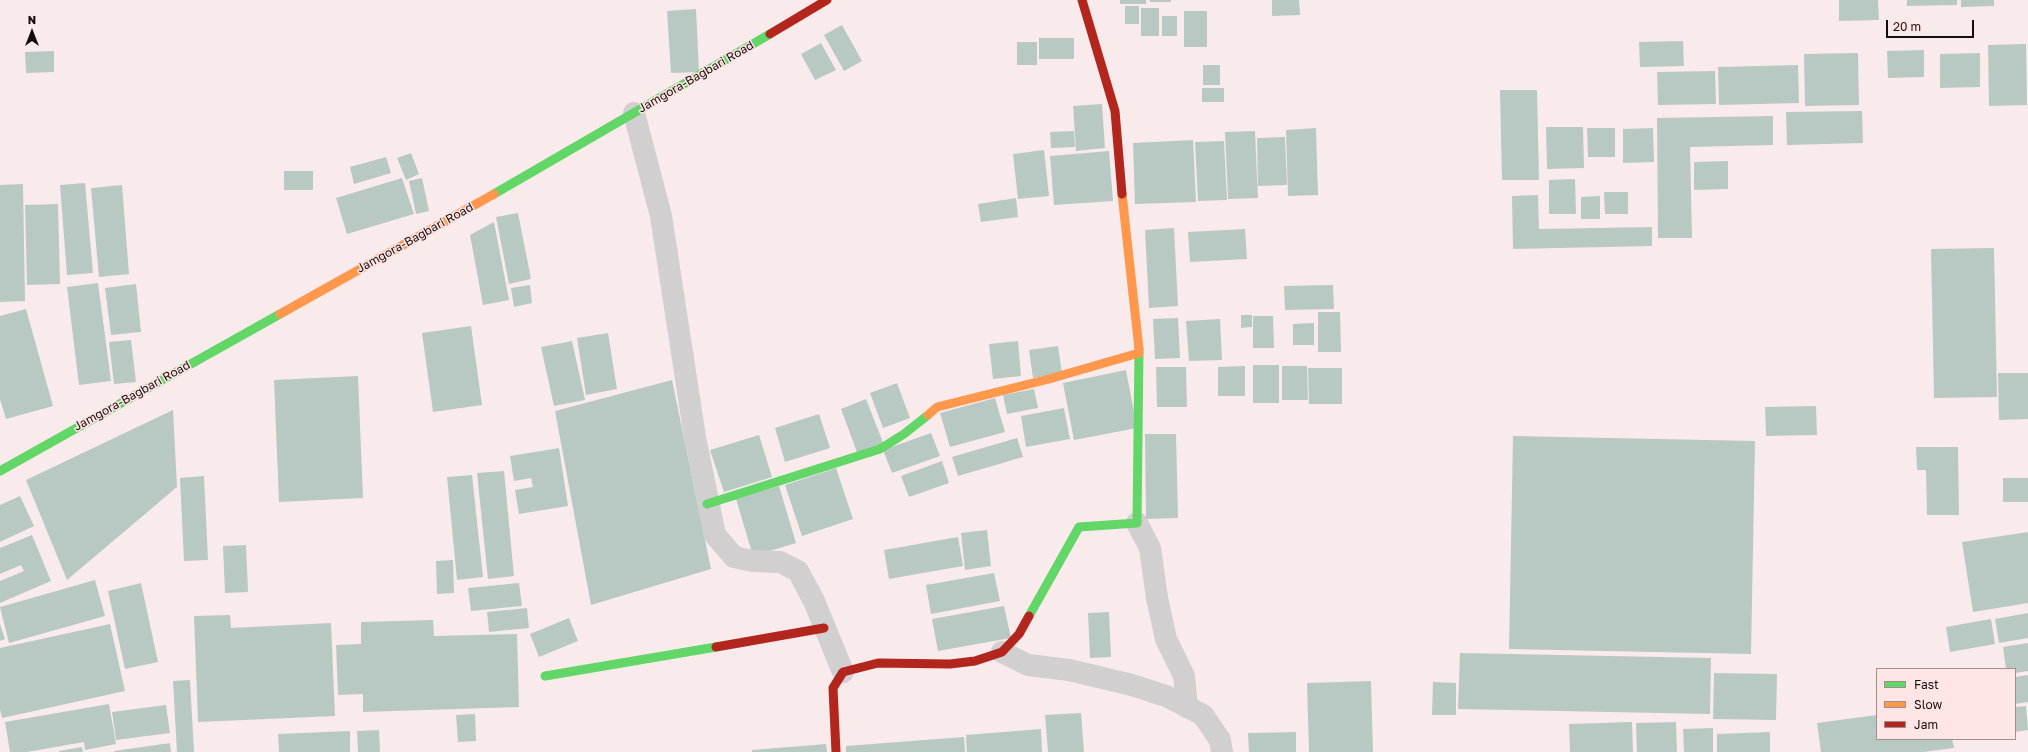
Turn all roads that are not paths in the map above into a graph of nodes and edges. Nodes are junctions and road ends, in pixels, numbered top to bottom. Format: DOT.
graph roads {
  1 [pos="827,0"];
  2 [pos="1082,0"];
  3 [pos="634,113"];
  4 [pos="1139,353"];
  5 [pos="0,471"];
  6 [pos="708,504"];
  7 [pos="1137,523"];
  8 [pos="824,628"];
  9 [pos="1002,652"];
  10 [pos="843,672"];
  11 [pos="545,676"];
  12 [pos="1187,707"];
  13 [pos="836,752"];
  14 [pos="1222,752"];
  1 -- 3 [label="street, Jamgora-Bagbari Road"];
  2 -- 4 [label="street"];
  3 -- 5 [label="street, Jamgora-Bagbari Road"];
  3 -- 6 [label="street"];
  4 -- 6 [label="street"];
  4 -- 7 [label="street"];
  6 -- 8 [label="street"];
  7 -- 9 [label="street"];
  7 -- 12 [label="street"];
  8 -- 10 [label="street"];
  8 -- 11 [label="street"];
  9 -- 10 [label="street"];
  9 -- 12 [label="street"];
  10 -- 13 [label="street"];
  12 -- 14 [label="street"];
}
